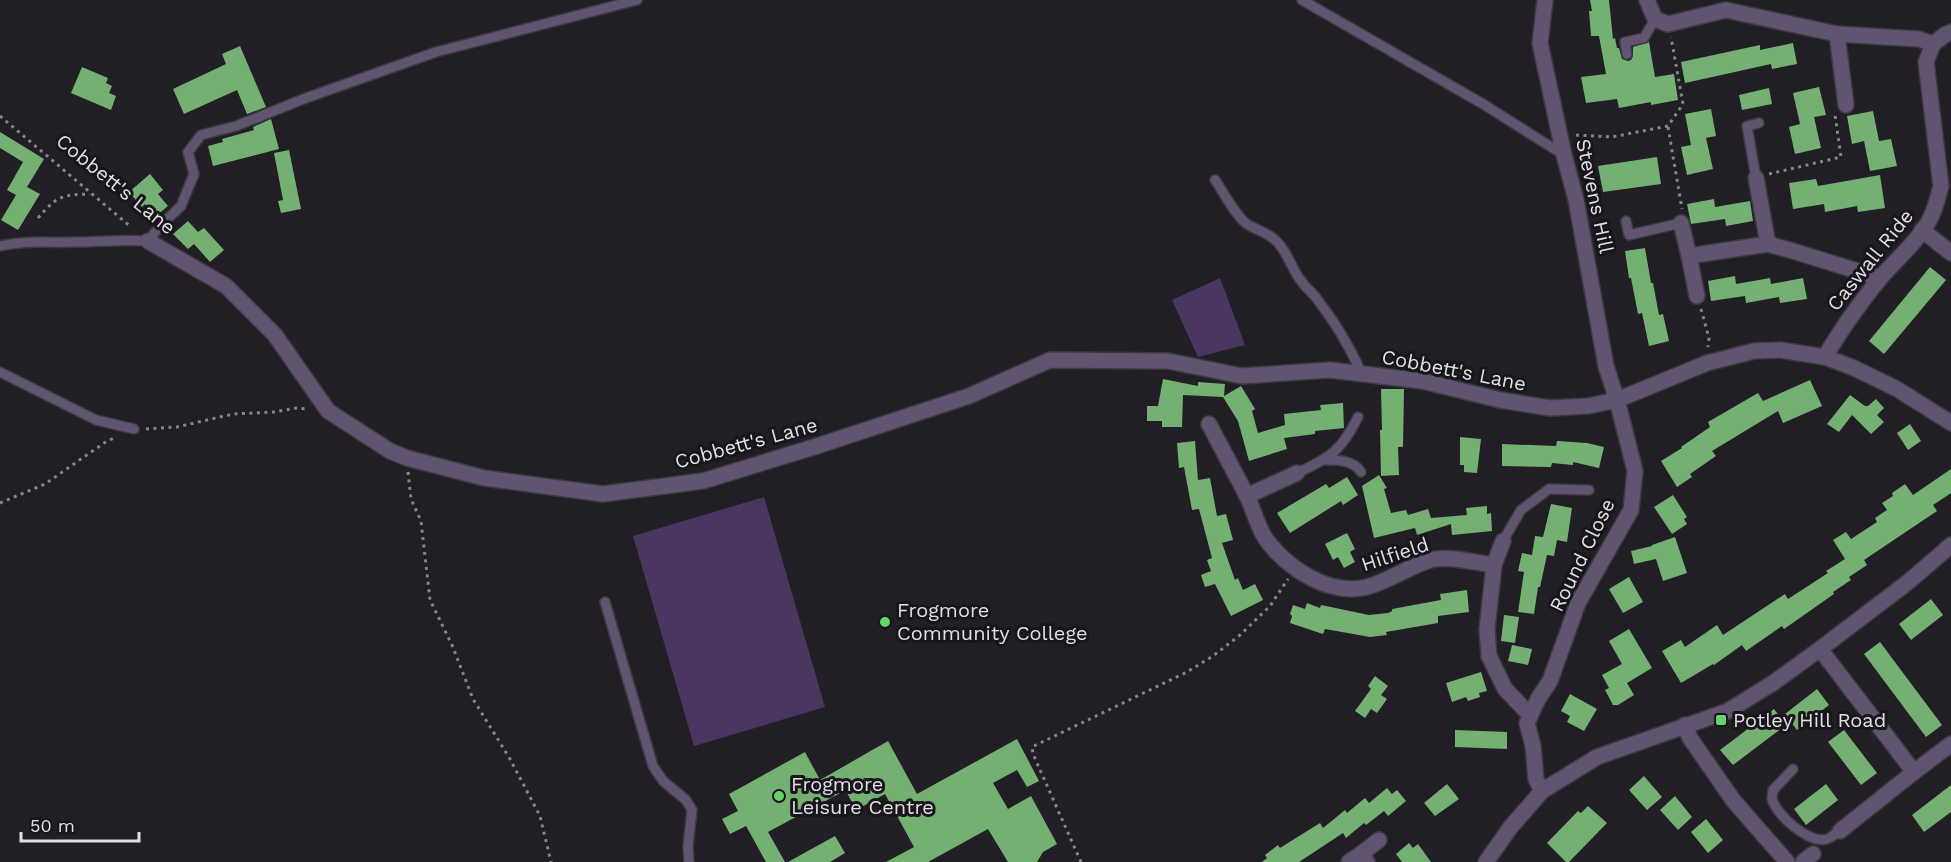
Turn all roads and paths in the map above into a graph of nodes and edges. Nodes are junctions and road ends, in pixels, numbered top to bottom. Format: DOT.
graph roads {
  1 [pos="637,0"];
  2 [pos="1302,0"];
  3 [pos="1545,0"];
  4 [pos="1647,0"];
  5 [pos="1726,5"];
  6 [pos="1661,21"];
  7 [pos="1951,32"];
  8 [pos="1837,34"];
  9 [pos="1933,44"];
  10 [pos="1627,54"];
  11 [pos="1846,105"];
  12 [pos="0,116"];
  13 [pos="1759,123"];
  14 [pos="1668,126"];
  15 [pos="1560,135"];
  16 [pos="1564,155"];
  17 [pos="1756,178"];
  18 [pos="1215,180"];
  19 [pos="92,194"];
  20 [pos="38,218"];
  21 [pos="1626,222"];
  22 [pos="1681,223"];
  23 [pos="1923,230"];
  24 [pos="148,242"];
  25 [pos="1768,244"];
  26 [pos="0,246"];
  27 [pos="1951,253"];
  28 [pos="1689,256"];
  29 [pos="1880,278"];
  30 [pos="1697,296"];
  31 [pos="1825,357"];
  32 [pos="1707,363"];
  33 [pos="0,372"];
  34 [pos="1362,374"];
  35 [pos="1617,400"];
  36 [pos="328,411"];
  37 [pos="1358,417"];
  38 [pos="1951,423"];
  39 [pos="1209,424"];
  40 [pos="134,429"];
  41 [pos="408,458"];
  42 [pos="1325,460"];
  43 [pos="1361,472"];
  44 [pos="1297,473"];
  45 [pos="1588,490"];
  46 [pos="1247,496"];
  47 [pos="0,503"];
  48 [pos="1503,541"];
  49 [pos="1951,545"];
  50 [pos="1494,566"];
  51 [pos="1296,568"];
  52 [pos="605,602"];
  53 [pos="1820,649"];
  54 [pos="1530,715"];
  55 [pos="1685,725"];
  56 [pos="1951,744"];
  57 [pos="1793,769"];
  58 [pos="1914,772"];
  59 [pos="1542,791"];
  60 [pos="1840,831"];
  61 [pos="1380,840"];
  62 [pos="1359,859"];
  63 [pos="551,862"];
  64 [pos="689,862"];
  65 [pos="1080,862"];
  66 [pos="1486,862"];
  67 [pos="1787,862"];
  1 -- 24 [label="lane"];
  2 -- 16 [label="lane"];
  3 -- 15 [label="street, Stevens Hill"];
  4 -- 6 [label="street"];
  5 -- 6 [label="street"];
  5 -- 8 [label="street"];
  6 -- 10 [label="lane"];
  6 -- 14 [label="path"];
  7 -- 9 [label="street"];
  8 -- 9 [label="street"];
  8 -- 11 [label="street"];
  9 -- 23 [label="street, Caswall Ride"];
  11 -- 17 [label="path"];
  12 -- 19 [label="path, Cobbett's Lane"];
  13 -- 17 [label="lane"];
  14 -- 15 [label="path"];
  14 -- 22 [label="path"];
  15 -- 16 [label="street, Stevens Hill"];
  16 -- 35 [label="street, Stevens Hill"];
  17 -- 25 [label="street"];
  18 -- 34 [label="lane"];
  19 -- 20 [label="path"];
  19 -- 24 [label="path, Cobbett's Lane"];
  21 -- 22 [label="lane"];
  22 -- 28 [label="street"];
  23 -- 27 [label="street"];
  23 -- 29 [label="street, Caswall Ride"];
  24 -- 26 [label="lane"];
  24 -- 36 [label="street, Cobbett's Lane"];
  25 -- 28 [label="street"];
  25 -- 29 [label="street"];
  28 -- 30 [label="street"];
  29 -- 31 [label="street, Caswall Ride"];
  30 -- 32 [label="path"];
  31 -- 32 [label="street"];
  31 -- 38 [label="street"];
  32 -- 35 [label="street"];
  33 -- 40 [label="lane"];
  34 -- 35 [label="street, Cobbett's Lane"];
  34 -- 41 [label="street, Cobbett's Lane"];
  35 -- 54 [label="street, Round Close"];
  36 -- 40 [label="path"];
  36 -- 41 [label="street, Cobbett's Lane"];
  37 -- 42 [label="lane"];
  39 -- 46 [label="street, Hilfield"];
  40 -- 47 [label="path"];
  41 -- 63 [label="path"];
  42 -- 43 [label="lane"];
  42 -- 44 [label="lane"];
  44 -- 46 [label="street"];
  45 -- 48 [label="lane"];
  46 -- 51 [label="street, Hilfield"];
  48 -- 50 [label="street"];
  49 -- 53 [label="street"];
  50 -- 51 [label="street, Hilfield"];
  50 -- 54 [label="street"];
  51 -- 65 [label="path"];
  52 -- 64 [label="lane"];
  53 -- 55 [label="street"];
  53 -- 58 [label="street"];
  54 -- 59 [label="street"];
  55 -- 59 [label="street"];
  55 -- 67 [label="street"];
  56 -- 58 [label="street"];
  57 -- 60 [label="lane"];
  58 -- 60 [label="street"];
  59 -- 66 [label="street"];
  61 -- 62 [label="street"];
}
